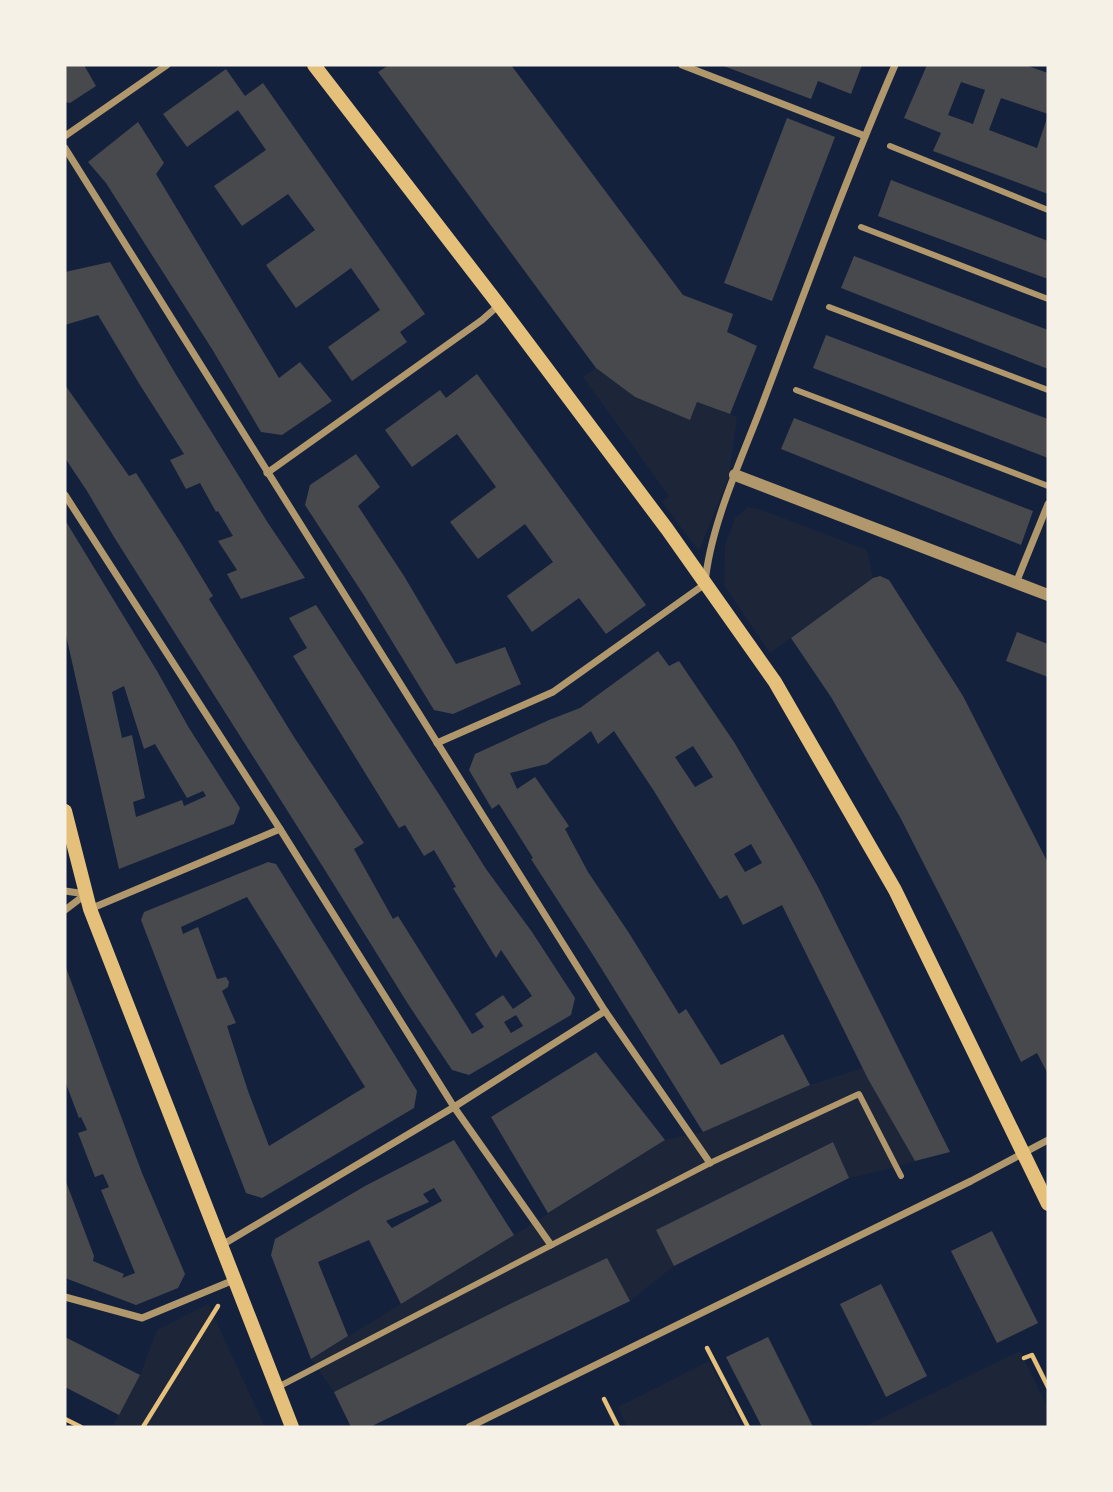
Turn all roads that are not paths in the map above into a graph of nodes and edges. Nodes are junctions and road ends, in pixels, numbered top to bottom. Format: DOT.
graph roads {
  1 [pos="167,65"];
  2 [pos="314,65"];
  3 [pos="682,65"];
  4 [pos="894,65"];
  5 [pos="65,136"];
  6 [pos="865,136"];
  7 [pos="890,146"];
  8 [pos="65,148"];
  9 [pos="1048,210"];
  10 [pos="861,228"];
  11 [pos="1048,299"];
  12 [pos="499,305"];
  13 [pos="829,307"];
  14 [pos="796,390"];
  15 [pos="1048,390"];
  16 [pos="267,473"];
  17 [pos="736,475"];
  18 [pos="1048,485"];
  19 [pos="65,495"];
  20 [pos="1048,504"];
  21 [pos="1016,583"];
  22 [pos="705,584"];
  23 [pos="1048,595"];
  24 [pos="437,743"];
  25 [pos="65,811"];
  26 [pos="280,829"];
  27 [pos="65,891"];
  28 [pos="86,894"];
  29 [pos="90,909"];
  30 [pos="65,910"];
  31 [pos="606,1011"];
  32 [pos="454,1107"];
  33 [pos="1048,1140"];
  34 [pos="1024,1153"];
  35 [pos="710,1163"];
  36 [pos="901,1176"];
  37 [pos="1048,1204"];
  38 [pos="222,1245"];
  39 [pos="551,1245"];
  40 [pos="235,1280"];
  41 [pos="65,1297"];
  42 [pos="277,1388"];
  43 [pos="292,1427"];
  44 [pos="469,1427"];
  1 -- 5 [label="street"];
  2 -- 12 [label="main road"];
  3 -- 6 [label="street"];
  4 -- 6 [label="street"];
  6 -- 17 [label="street"];
  7 -- 9 [label="street"];
  8 -- 16 [label="street"];
  10 -- 11 [label="street"];
  12 -- 16 [label="street"];
  12 -- 22 [label="main road"];
  13 -- 15 [label="street"];
  14 -- 18 [label="street"];
  16 -- 24 [label="street"];
  17 -- 21 [label="street"];
  17 -- 22 [label="street"];
  19 -- 26 [label="street"];
  20 -- 21 [label="street"];
  21 -- 23 [label="street"];
  22 -- 24 [label="street"];
  22 -- 34 [label="main road"];
  24 -- 31 [label="street"];
  25 -- 28 [label="main road"];
  26 -- 29 [label="street"];
  26 -- 32 [label="street"];
  27 -- 28 [label="street"];
  28 -- 29 [label="main road"];
  28 -- 30 [label="street"];
  29 -- 38 [label="main road"];
  31 -- 32 [label="street"];
  31 -- 35 [label="street"];
  32 -- 38 [label="street"];
  32 -- 39 [label="street"];
  33 -- 34 [label="street"];
  34 -- 37 [label="main road"];
  34 -- 44 [label="street"];
  35 -- 36 [label="street"];
  35 -- 39 [label="street"];
  38 -- 40 [label="main road"];
  39 -- 42 [label="street"];
  40 -- 41 [label="street"];
  40 -- 42 [label="main road"];
  42 -- 43 [label="main road"];
}
